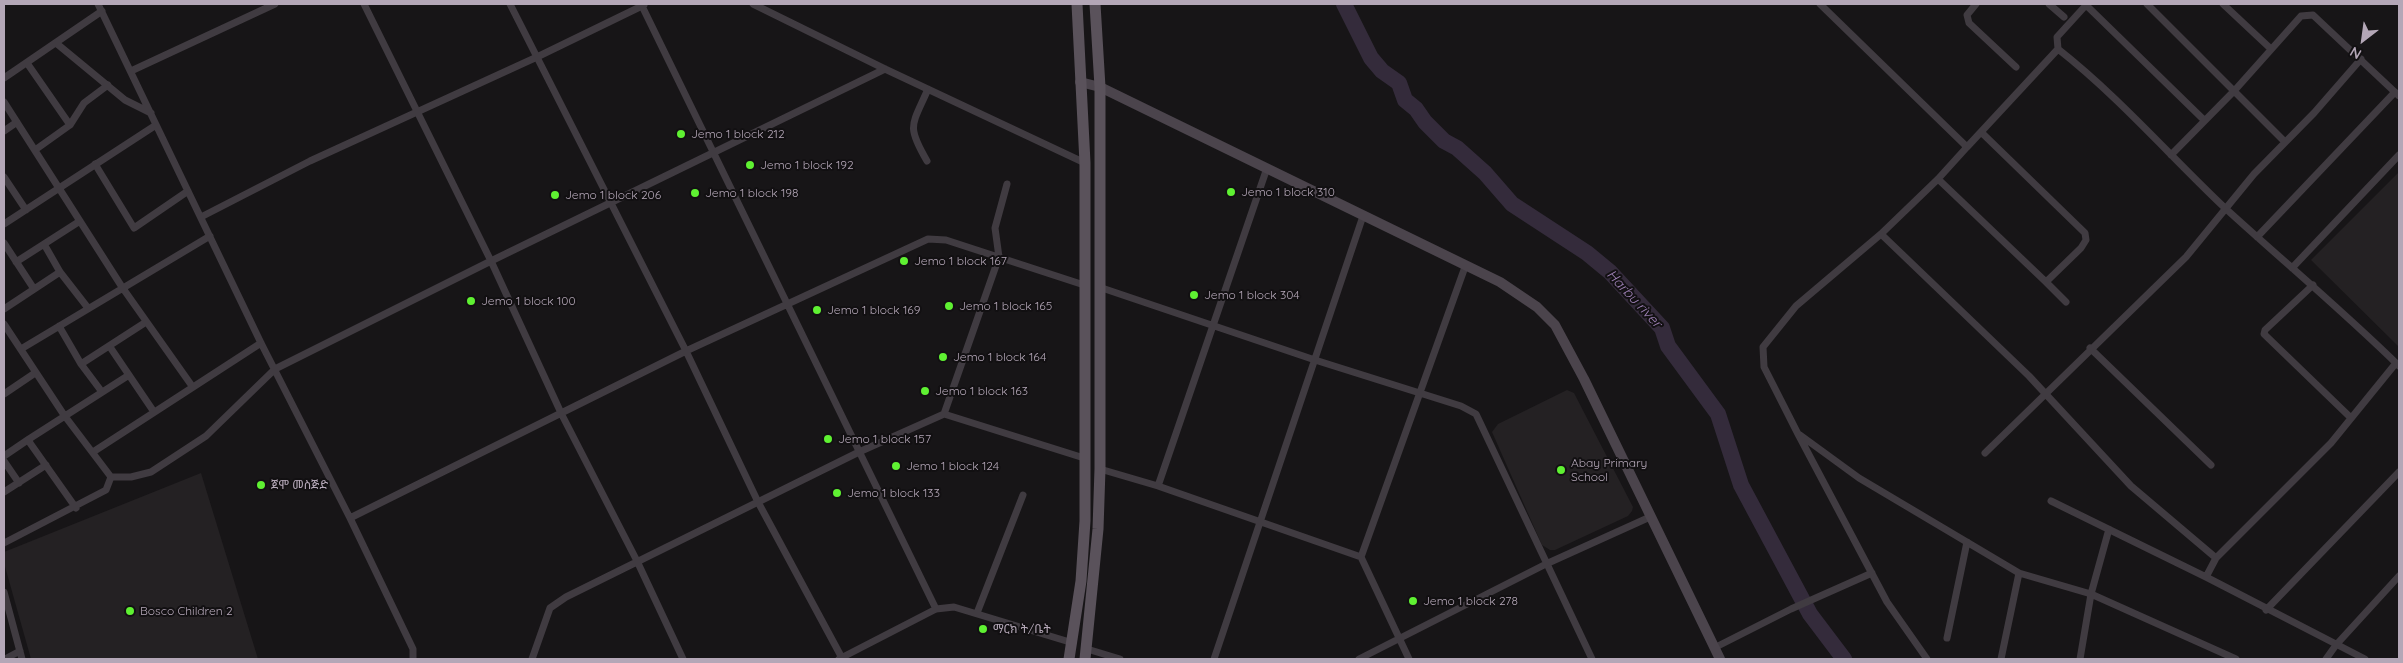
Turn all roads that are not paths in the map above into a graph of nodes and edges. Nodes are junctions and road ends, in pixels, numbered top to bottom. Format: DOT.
graph roads {
  1 [pos="98,4"];
  2 [pos="275,4"];
  3 [pos="364,4"];
  4 [pos="510,4"];
  5 [pos="753,4"];
  6 [pos="1078,4"];
  7 [pos="1095,4"];
  8 [pos="1820,4"];
  9 [pos="1976,4"];
  10 [pos="2049,4"];
  11 [pos="2086,4"];
  12 [pos="2147,4"];
  13 [pos="2223,4"];
  14 [pos="644,5"];
  15 [pos="102,11"];
  16 [pos="2064,17"];
  17 [pos="56,43"];
  18 [pos="2058,49"];
  19 [pos="2271,49"];
  20 [pos="537,57"];
  21 [pos="2361,59"];
  22 [pos="27,63"];
  23 [pos="2016,67"];
  24 [pos="885,69"];
  25 [pos="130,71"];
  26 [pos="4,78"];
  27 [pos="1080,82"];
  28 [pos="108,85"];
  29 [pos="1100,87"];
  30 [pos="928,89"];
  31 [pos="2235,90"];
  32 [pos="2397,94"];
  33 [pos="4,102"];
  34 [pos="418,112"];
  35 [pos="151,113"];
  36 [pos="2204,120"];
  37 [pos="17,122"];
  38 [pos="70,125"];
  39 [pos="156,125"];
  40 [pos="4,131"];
  41 [pos="1981,132"];
  42 [pos="2284,142"];
  43 [pos="1967,147"];
  44 [pos="35,150"];
  45 [pos="713,155"];
  46 [pos="2171,155"];
  47 [pos="2399,156"];
  48 [pos="927,161"];
  49 [pos="1085,163"];
  50 [pos="95,164"];
  51 [pos="1267,168"];
  52 [pos="4,177"];
  53 [pos="1938,179"];
  54 [pos="1007,184"];
  55 [pos="58,187"];
  56 [pos="188,191"];
  57 [pos="612,203"];
  58 [pos="2225,207"];
  59 [pos="26,210"];
  60 [pos="1363,216"];
  61 [pos="201,217"];
  62 [pos="80,220"];
  63 [pos="4,224"];
  64 [pos="1881,234"];
  65 [pos="210,236"];
  66 [pos="2257,237"];
  67 [pos="4,243"];
  68 [pos="44,244"];
  69 [pos="999,258"];
  70 [pos="491,261"];
  71 [pos="16,262"];
  72 [pos="1465,266"];
  73 [pos="2292,268"];
  74 [pos="60,272"];
  75 [pos="2046,282"];
  76 [pos="1084,285"];
  77 [pos="2314,285"];
  78 [pos="122,287"];
  79 [pos="1099,288"];
  80 [pos="34,289"];
  81 [pos="2066,302"];
  82 [pos="788,304"];
  83 [pos="88,308"];
  84 [pos="4,309"];
  85 [pos="146,322"];
  86 [pos="4,324"];
  87 [pos="1212,324"];
  88 [pos="59,326"];
  89 [pos="261,343"];
  90 [pos="110,347"];
  91 [pos="2090,348"];
  92 [pos="21,350"];
  93 [pos="686,351"];
  94 [pos="1316,360"];
  95 [pos="81,364"];
  96 [pos="2398,364"];
  97 [pos="275,369"];
  98 [pos="35,373"];
  99 [pos="129,375"];
  100 [pos="192,386"];
  101 [pos="102,392"];
  102 [pos="1420,393"];
  103 [pos="2046,393"];
  104 [pos="4,394"];
  105 [pos="154,412"];
  106 [pos="944,414"];
  107 [pos="1084,414"];
  108 [pos="64,415"];
  109 [pos="562,415"];
  110 [pos="1099,416"];
  111 [pos="2350,418"];
  112 [pos="1798,434"];
  113 [pos="29,439"];
  114 [pos="93,452"];
  115 [pos="859,452"];
  116 [pos="1984,453"];
  117 [pos="4,456"];
  118 [pos="1084,458"];
  119 [pos="4,461"];
  120 [pos="46,465"];
  121 [pos="2212,465"];
  122 [pos="1100,469"];
  123 [pos="2399,472"];
  124 [pos="111,477"];
  125 [pos="19,483"];
  126 [pos="1158,486"];
  127 [pos="4,492"];
  128 [pos="1023,495"];
  129 [pos="2051,501"];
  130 [pos="758,502"];
  131 [pos="76,508"];
  132 [pos="1650,517"];
  133 [pos="350,518"];
  134 [pos="1258,522"];
  135 [pos="2109,529"];
  136 [pos="1967,542"];
  137 [pos="4,543"];
  138 [pos="1361,558"];
  139 [pos="2216,558"];
  140 [pos="637,561"];
  141 [pos="1546,564"];
  142 [pos="1872,573"];
  143 [pos="2019,573"];
  144 [pos="2206,576"];
  145 [pos="2399,576"];
  146 [pos="4,592"];
  147 [pos="2091,594"];
  148 [pos="936,609"];
  149 [pos="2266,610"];
  150 [pos="977,613"];
  151 [pos="1947,638"];
  152 [pos="1400,639"];
  153 [pos="1073,643"];
  154 [pos="2336,645"];
  155 [pos="1714,648"];
  156 [pos="20,652"];
  157 [pos="1086,654"];
  158 [pos="5,659"];
  159 [pos="22,659"];
  160 [pos="413,659"];
  161 [pos="532,659"];
  162 [pos="683,659"];
  163 [pos="840,659"];
  164 [pos="1069,659"];
  165 [pos="1120,659"];
  166 [pos="1214,659"];
  167 [pos="1359,659"];
  168 [pos="1409,659"];
  169 [pos="1592,659"];
  170 [pos="1720,659"];
  171 [pos="1927,659"];
  172 [pos="2001,659"];
  173 [pos="2080,659"];
  174 [pos="2236,659"];
  175 [pos="2326,659"];
  176 [pos="2365,659"];
  1 -- 15 [label="street"];
  2 -- 25 [label="street"];
  3 -- 34 [label="street"];
  4 -- 20 [label="street"];
  5 -- 24 [label="street"];
  6 -- 27 [label="main road"];
  7 -- 29 [label="main road"];
  8 -- 43 [label="street"];
  9 -- 23 [label="street"];
  10 -- 16 [label="street"];
  11 -- 18 [label="street"];
  11 -- 36 [label="street"];
  12 -- 31 [label="street"];
  13 -- 19 [label="street"];
  14 -- 20 [label="street"];
  14 -- 45 [label="street"];
  15 -- 17 [label="street"];
  15 -- 25 [label="street"];
  17 -- 22 [label="street"];
  17 -- 28 [label="street"];
  18 -- 41 [label="street"];
  18 -- 46 [label="street"];
  19 -- 21 [label="street"];
  19 -- 31 [label="street"];
  20 -- 34 [label="street"];
  20 -- 57 [label="street"];
  21 -- 32 [label="street"];
  21 -- 42 [label="street"];
  22 -- 26 [label="street"];
  22 -- 38 [label="street"];
  24 -- 30 [label="street"];
  24 -- 45 [label="street"];
  25 -- 35 [label="street"];
  27 -- 29 [label="street"];
  27 -- 49 [label="main road"];
  28 -- 35 [label="street"];
  28 -- 38 [label="street"];
  29 -- 51 [label="street"];
  29 -- 79 [label="main road"];
  30 -- 48 [label="street"];
  30 -- 49 [label="street"];
  31 -- 36 [label="street"];
  31 -- 42 [label="street"];
  32 -- 66 [label="street"];
  33 -- 37 [label="street"];
  34 -- 61 [label="street"];
  34 -- 70 [label="street"];
  35 -- 39 [label="street"];
  36 -- 46 [label="street"];
  37 -- 40 [label="street"];
  37 -- 44 [label="street"];
  38 -- 44 [label="street"];
  39 -- 50 [label="street"];
  39 -- 56 [label="street"];
  41 -- 43 [label="street"];
  41 -- 75 [label="street"];
  42 -- 58 [label="street"];
  43 -- 53 [label="street"];
  44 -- 55 [label="street"];
  45 -- 57 [label="street"];
  45 -- 82 [label="street"];
  46 -- 58 [label="street"];
  47 -- 73 [label="street"];
  49 -- 76 [label="main road"];
  50 -- 55 [label="street"];
  50 -- 56 [label="street"];
  51 -- 60 [label="street"];
  51 -- 87 [label="street"];
  52 -- 59 [label="street"];
  53 -- 64 [label="street"];
  53 -- 75 [label="street"];
  54 -- 69 [label="street"];
  55 -- 59 [label="street"];
  55 -- 62 [label="street"];
  56 -- 61 [label="street"];
  57 -- 70 [label="street"];
  57 -- 93 [label="street"];
  58 -- 66 [label="street"];
  58 -- 91 [label="street"];
  59 -- 63 [label="street"];
  60 -- 72 [label="street"];
  60 -- 94 [label="street"];
  61 -- 65 [label="street"];
  62 -- 68 [label="street"];
  62 -- 78 [label="street"];
  64 -- 103 [label="street"];
  64 -- 112 [label="street"];
  65 -- 78 [label="street"];
  65 -- 89 [label="street"];
  66 -- 73 [label="street"];
  67 -- 71 [label="street"];
  68 -- 71 [label="street"];
  68 -- 74 [label="street"];
  69 -- 76 [label="street"];
  69 -- 82 [label="street"];
  69 -- 106 [label="street"];
  70 -- 97 [label="street"];
  70 -- 109 [label="street"];
  71 -- 80 [label="street"];
  72 -- 102 [label="street"];
  72 -- 132 [label="street"];
  73 -- 77 [label="street"];
  74 -- 80 [label="street"];
  74 -- 83 [label="street"];
  75 -- 81 [label="street"];
  76 -- 107 [label="main road"];
  77 -- 96 [label="street"];
  77 -- 111 [label="street"];
  78 -- 83 [label="street"];
  78 -- 85 [label="street"];
  79 -- 87 [label="street"];
  79 -- 110 [label="main road"];
  80 -- 84 [label="street"];
  82 -- 93 [label="street"];
  82 -- 115 [label="street"];
  83 -- 88 [label="street"];
  85 -- 90 [label="street"];
  85 -- 100 [label="street"];
  86 -- 92 [label="street"];
  87 -- 94 [label="street"];
  87 -- 126 [label="street"];
  88 -- 92 [label="street"];
  88 -- 95 [label="street"];
  89 -- 97 [label="street"];
  89 -- 100 [label="street"];
  90 -- 95 [label="street"];
  90 -- 99 [label="street"];
  91 -- 103 [label="street"];
  91 -- 121 [label="street"];
  92 -- 98 [label="street"];
  93 -- 109 [label="street"];
  93 -- 130 [label="street"];
  94 -- 102 [label="street"];
  94 -- 134 [label="street"];
  95 -- 101 [label="street"];
  96 -- 111 [label="street"];
  97 -- 124 [label="street"];
  97 -- 133 [label="street"];
  98 -- 104 [label="street"];
  98 -- 108 [label="street"];
  99 -- 101 [label="street"];
  99 -- 105 [label="street"];
  100 -- 105 [label="street"];
  101 -- 108 [label="street"];
  102 -- 138 [label="street"];
  102 -- 141 [label="street"];
  103 -- 116 [label="street"];
  103 -- 139 [label="street"];
  105 -- 114 [label="street"];
  106 -- 115 [label="street"];
  106 -- 118 [label="street"];
  107 -- 110 [label="main road"];
  107 -- 118 [label="main road"];
  108 -- 113 [label="street"];
  108 -- 114 [label="street"];
  109 -- 133 [label="street"];
  109 -- 140 [label="street"];
  110 -- 122 [label="main road"];
  111 -- 139 [label="street"];
  112 -- 136 [label="street"];
  112 -- 142 [label="street"];
  113 -- 117 [label="street"];
  113 -- 120 [label="street"];
  114 -- 124 [label="street"];
  115 -- 130 [label="street"];
  115 -- 148 [label="street"];
  118 -- 153 [label="main road"];
  119 -- 125 [label="street"];
  120 -- 125 [label="street"];
  120 -- 131 [label="street"];
  122 -- 126 [label="street"];
  122 -- 157 [label="main road"];
  123 -- 149 [label="street"];
  124 -- 131 [label="street"];
  125 -- 127 [label="street"];
  126 -- 134 [label="street"];
  128 -- 150 [label="street"];
  129 -- 135 [label="street"];
  130 -- 140 [label="street"];
  130 -- 163 [label="street"];
  131 -- 137 [label="street"];
  132 -- 141 [label="street"];
  132 -- 155 [label="street"];
  133 -- 160 [label="street"];
  134 -- 138 [label="street"];
  134 -- 166 [label="street"];
  135 -- 144 [label="street"];
  135 -- 147 [label="street"];
  136 -- 143 [label="street"];
  136 -- 151 [label="street"];
  138 -- 152 [label="street"];
  139 -- 144 [label="street"];
  140 -- 161 [label="street"];
  140 -- 162 [label="street"];
  141 -- 152 [label="street"];
  141 -- 169 [label="street"];
  142 -- 155 [label="street"];
  142 -- 171 [label="street"];
  143 -- 147 [label="street"];
  143 -- 172 [label="street"];
  144 -- 149 [label="street"];
  145 -- 154 [label="street"];
  146 -- 156 [label="street"];
  147 -- 173 [label="street"];
  147 -- 174 [label="street"];
  148 -- 150 [label="street"];
  148 -- 163 [label="street"];
  149 -- 154 [label="street"];
  150 -- 153 [label="street"];
  152 -- 167 [label="street"];
  152 -- 168 [label="street"];
  153 -- 164 [label="main road"];
  154 -- 175 [label="street"];
  154 -- 176 [label="street"];
  155 -- 170 [label="street"];
  156 -- 158 [label="street"];
  156 -- 159 [label="street"];
  157 -- 165 [label="street"];
}
